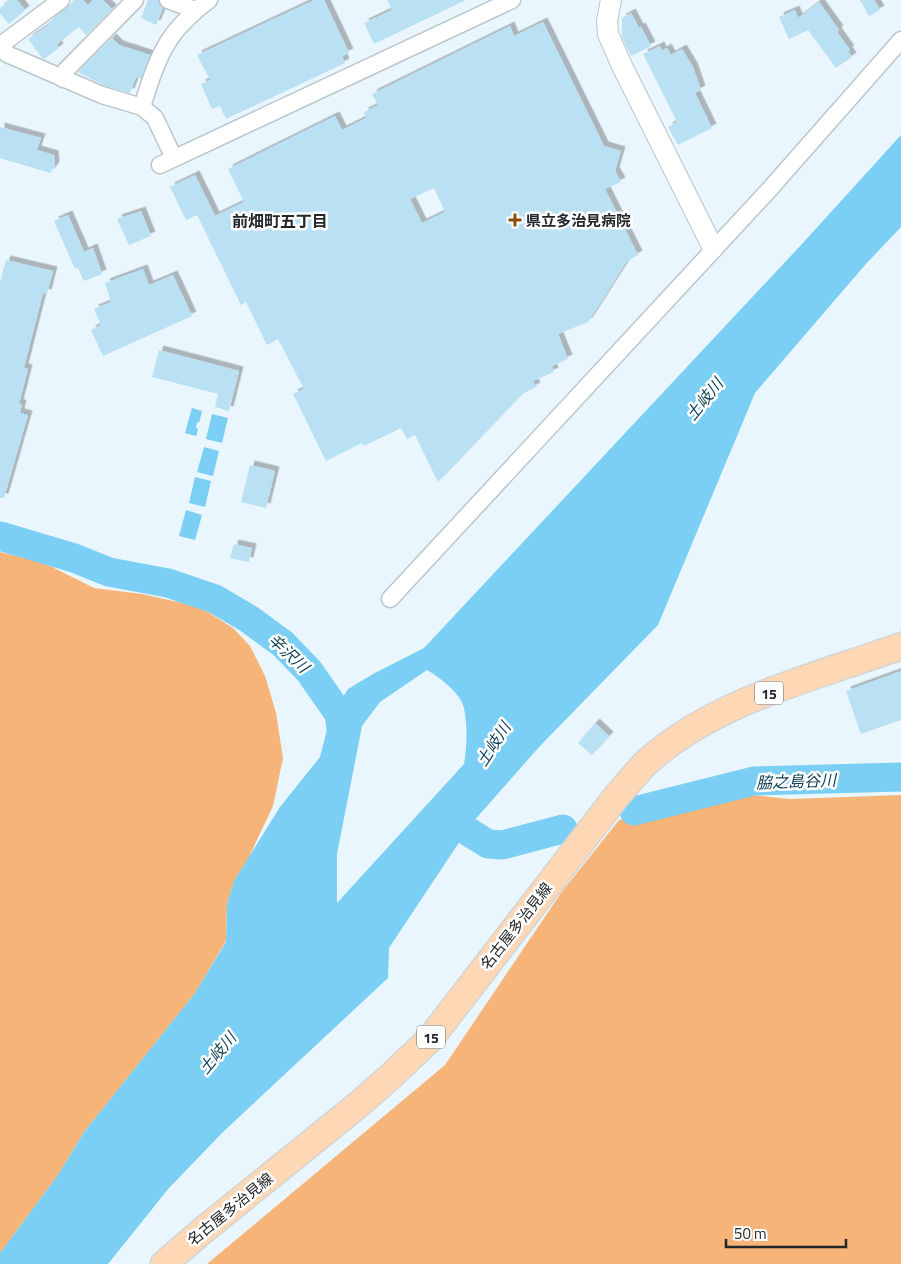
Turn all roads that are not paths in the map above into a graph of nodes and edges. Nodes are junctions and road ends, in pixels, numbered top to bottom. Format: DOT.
graph roads {
  1 [pos="61,0"];
  2 [pos="135,0"];
  3 [pos="168,0"];
  4 [pos="512,0"];
  5 [pos="610,0"];
  6 [pos="202,5"];
  7 [pos="901,40"];
  8 [pos="63,78"];
  9 [pos="142,107"];
  10 [pos="713,248"];
  11 [pos="390,599"];
  12 [pos="901,646"];
  13 [pos="164,1264"];
  1 -- 8 [label="street"];
  2 -- 8 [label="street"];
  3 -- 6 [label="street"];
  4 -- 9 [label="street"];
  5 -- 10 [label="street"];
  6 -- 9 [label="street"];
  7 -- 10 [label="street"];
  8 -- 9 [label="street"];
  10 -- 11 [label="street"];
  12 -- 13 [label="main road, 名古屋多治見線 / 15"];
}
